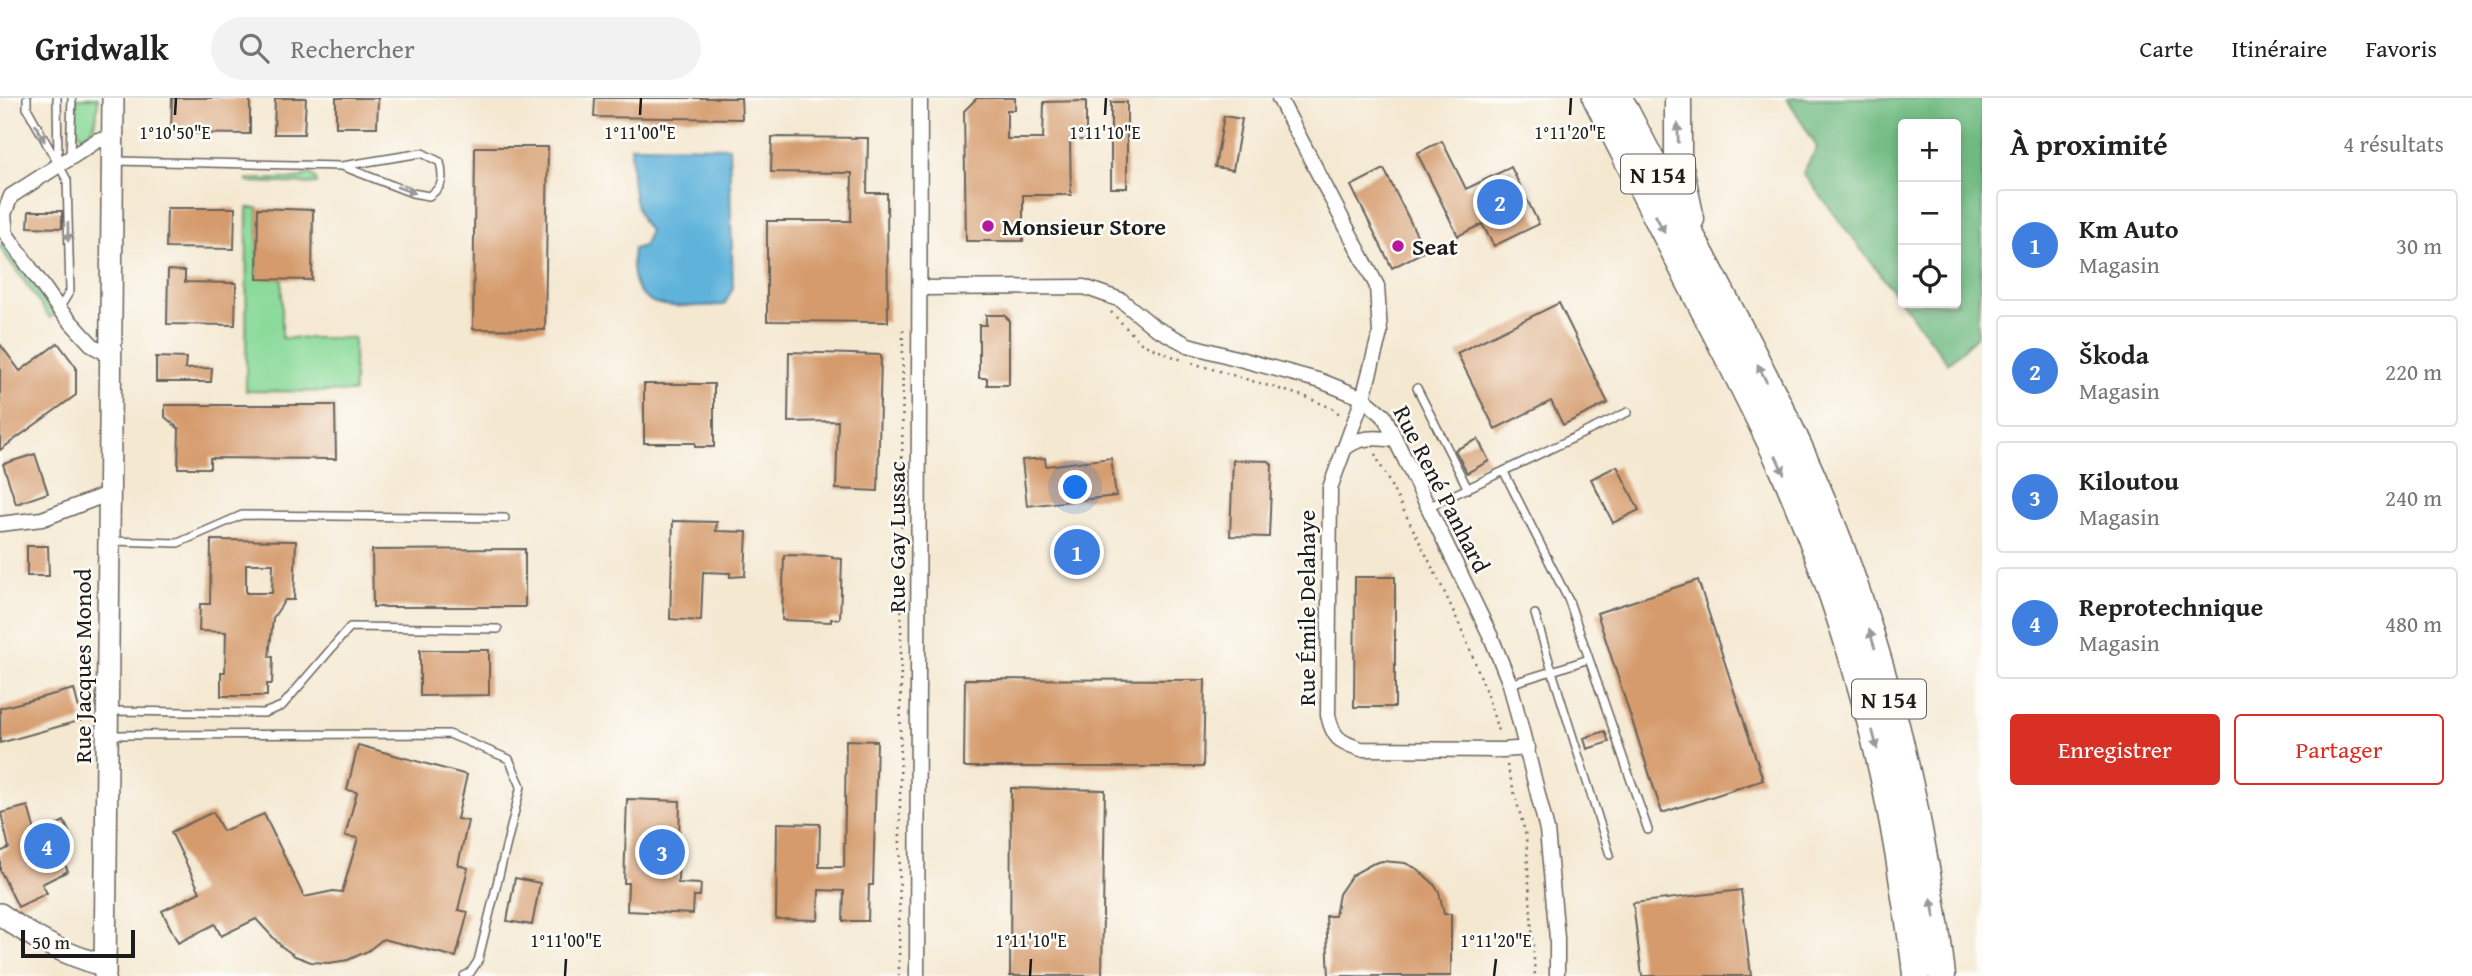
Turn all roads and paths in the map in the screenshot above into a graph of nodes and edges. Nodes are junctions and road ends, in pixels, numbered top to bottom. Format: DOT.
graph roads {
  1 [pos="27,98"];
  2 [pos="57,98"];
  3 [pos="72,98"];
  4 [pos="113,98"];
  5 [pos="920,98"];
  6 [pos="1279,98"];
  7 [pos="1596,98"];
  8 [pos="1619,98"];
  9 [pos="1678,98"];
  10 [pos="113,151"];
  11 [pos="64,162"];
  12 [pos="342,166"];
  13 [pos="6,194"];
  14 [pos="1698,248"];
  15 [pos="920,288"];
  16 [pos="59,309"];
  17 [pos="903,322"];
  18 [pos="110,355"];
  19 [pos="1417,388"];
  20 [pos="1363,398"];
  21 [pos="1628,412"];
  22 [pos="1395,440"];
  23 [pos="1342,451"];
  24 [pos="1504,472"];
  25 [pos="1468,489"];
  26 [pos="110,493"];
  27 [pos="1428,507"];
  28 [pos="505,518"];
  29 [pos="0,524"];
  30 [pos="109,541"];
  31 [pos="1535,614"];
  32 [pos="498,629"];
  33 [pos="1589,659"];
  34 [pos="1552,671"];
  35 [pos="1510,684"];
  36 [pos="109,711"];
  37 [pos="109,735"];
  38 [pos="1528,748"];
  39 [pos="1648,830"];
  40 [pos="1610,855"];
  41 [pos="0,914"];
  42 [pos="105,971"];
  43 [pos="464,976"];
  44 [pos="900,976"];
  45 [pos="917,976"];
  46 [pos="1557,976"];
  47 [pos="1916,976"];
  48 [pos="1942,976"];
  1 -- 11 [label="lane, one-way"];
  2 -- 11 [label="lane"];
  3 -- 11 [label="lane"];
  4 -- 10 [label="street, Rue Jacques Monod"];
  5 -- 15 [label="street, Rue Gay Lussac"];
  6 -- 20 [label="street, Rue Émile Delahaye"];
  7 -- 47 [label="highway, N 154, one-way"];
  8 -- 14 [label="highway, N 154"];
  14 -- 9 [label="highway, one-way"];
  10 -- 11 [label="street"];
  10 -- 12 [label="lane"];
  10 -- 18 [label="street, Rue Jacques Monod"];
  11 -- 13 [label="street"];
  11 -- 16 [label="lane, one-way"];
  12 -- 12 [label="lane, one-way"];
  13 -- 16 [label="street"];
  48 -- 14 [label="highway, N 154, one-way"];
  15 -- 20 [label="street, Rue René Panhard"];
  15 -- 45 [label="street, Rue Gay Lussac"];
  16 -- 18 [label="street"];
  17 -- 44 [label="path"];
  18 -- 26 [label="street, Rue Jacques Monod"];
  19 -- 25 [label="lane"];
  20 -- 22 [label="street, Rue René Panhard"];
  20 -- 23 [label="street, Rue Émile Delahaye"];
  21 -- 24 [label="lane"];
  22 -- 23 [label="street"];
  22 -- 27 [label="street, Rue René Panhard"];
  23 -- 38 [label="street, Rue Émile Delahaye"];
  24 -- 25 [label="lane"];
  24 -- 33 [label="lane"];
  25 -- 27 [label="lane"];
  26 -- 29 [label="street"];
  26 -- 30 [label="street, Rue Jacques Monod"];
  27 -- 35 [label="street, Rue René Panhard"];
  28 -- 30 [label="lane"];
  30 -- 36 [label="street, Rue Jacques Monod"];
  31 -- 34 [label="lane"];
  32 -- 36 [label="lane"];
  33 -- 34 [label="lane"];
  33 -- 39 [label="lane"];
  34 -- 35 [label="lane"];
  34 -- 40 [label="lane"];
  35 -- 38 [label="street, Rue René Panhard"];
  36 -- 37 [label="street, Rue Jacques Monod"];
  37 -- 42 [label="street, Rue Jacques Monod"];
  37 -- 43 [label="lane"];
  38 -- 46 [label="street, Rue René Panhard"];
  41 -- 42 [label="street"];
}
